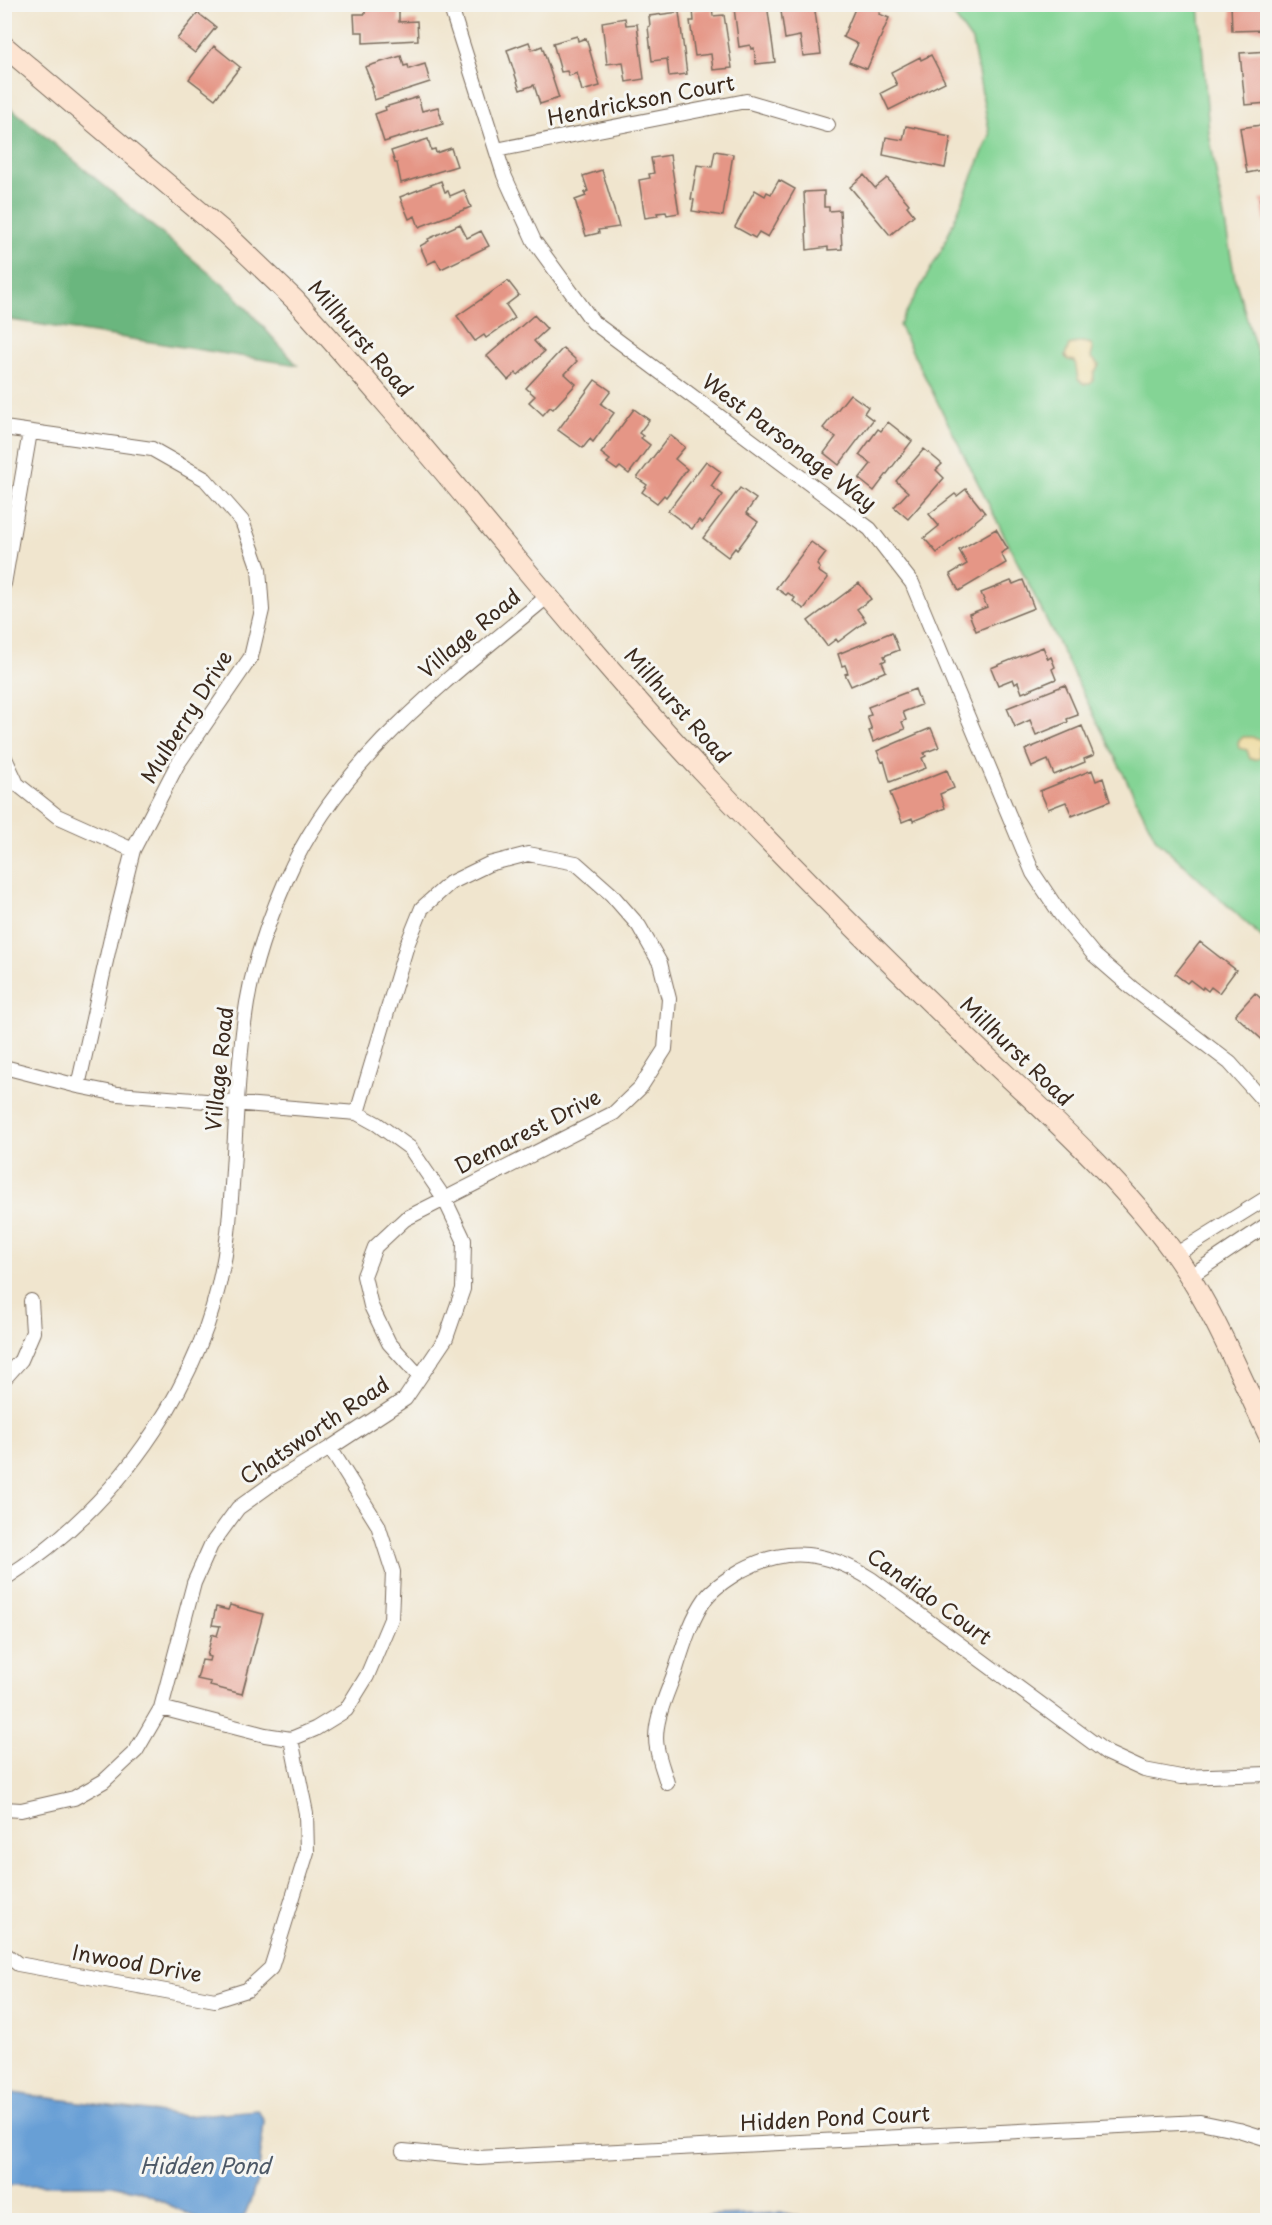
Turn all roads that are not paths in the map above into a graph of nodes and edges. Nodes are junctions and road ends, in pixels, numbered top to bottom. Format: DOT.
graph roads {
  1 [pos="452,4"];
  2 [pos="4,46"];
  3 [pos="828,124"];
  4 [pos="496,150"];
  5 [pos="4,428"];
  6 [pos="30,432"];
  7 [pos="4,584"];
  8 [pos="548,596"];
  9 [pos="4,756"];
  10 [pos="133,850"];
  11 [pos="4,1067"];
  12 [pos="78,1086"];
  13 [pos="237,1104"];
  14 [pos="1268,1106"];
  15 [pos="357,1113"];
  16 [pos="1268,1197"];
  17 [pos="444,1198"];
  18 [pos="1268,1224"];
  19 [pos="1175,1255"];
  20 [pos="1189,1276"];
  21 [pos="31,1301"];
  22 [pos="420,1377"];
  23 [pos="4,1379"];
  24 [pos="1268,1434"];
  25 [pos="330,1449"];
  26 [pos="4,1578"];
  27 [pos="161,1708"];
  28 [pos="291,1739"];
  29 [pos="1268,1774"];
  30 [pos="668,1783"];
  31 [pos="4,1809"];
  32 [pos="4,1953"];
  33 [pos="1268,2139"];
  34 [pos="403,2151"];
  1 -- 4 [label="street, West Parsonage Way"];
  2 -- 8 [label="street, Millhurst Road"];
  3 -- 4 [label="street, Hendrickson Court"];
  4 -- 14 [label="street, West Parsonage Way"];
  5 -- 6 [label="street, Mulberry Drive"];
  6 -- 7 [label="street"];
  6 -- 10 [label="street, Mulberry Drive"];
  8 -- 13 [label="street, Village Road"];
  8 -- 19 [label="street, Millhurst Road"];
  9 -- 10 [label="street"];
  10 -- 12 [label="street, Mulberry Drive"];
  11 -- 12 [label="street, Chatsworth Road"];
  12 -- 13 [label="street, Chatsworth Road"];
  13 -- 15 [label="street, Chatsworth Road"];
  13 -- 26 [label="street, Village Road"];
  15 -- 17 [label="street, Chatsworth Road"];
  15 -- 17 [label="street, Demarest Drive"];
  16 -- 19 [label="street"];
  17 -- 22 [label="street, Chatsworth Road"];
  17 -- 22 [label="street, Demarest Drive"];
  18 -- 20 [label="street"];
  19 -- 20 [label="street, Millhurst Road"];
  20 -- 24 [label="street, Millhurst Road"];
  21 -- 23 [label="street"];
  22 -- 25 [label="street, Chatsworth Road"];
  25 -- 27 [label="street, Chatsworth Road"];
  25 -- 28 [label="street"];
  27 -- 28 [label="street"];
  27 -- 31 [label="street, Chatsworth Road"];
  28 -- 32 [label="street, Inwood Drive"];
  29 -- 30 [label="street, Candido Court"];
  33 -- 34 [label="street, Hidden Pond Court"];
}
